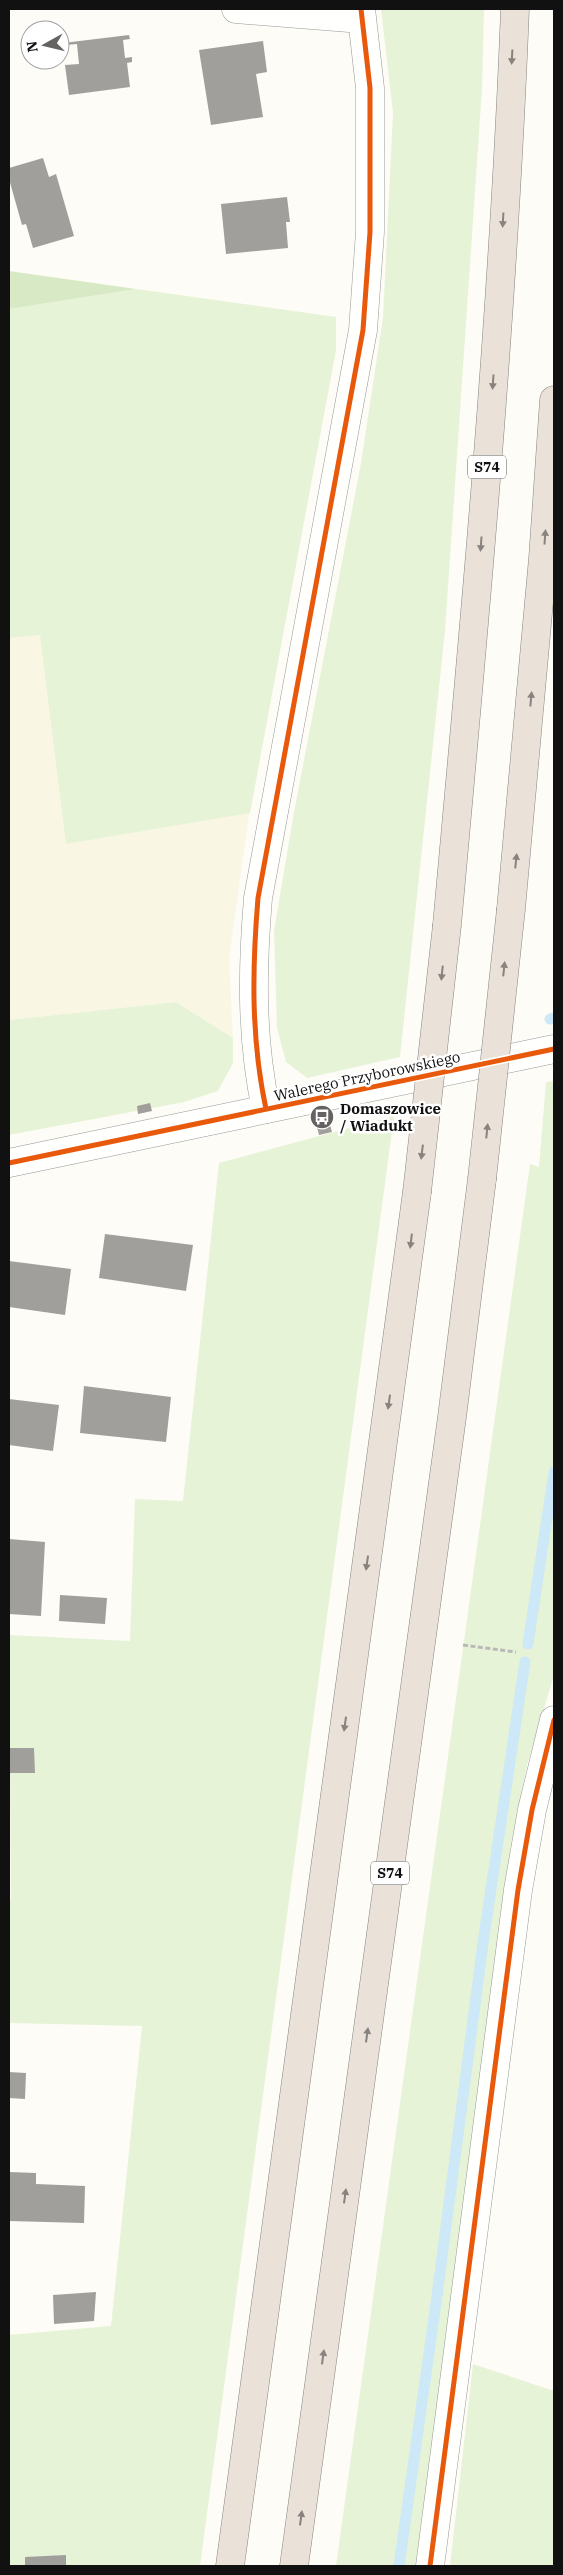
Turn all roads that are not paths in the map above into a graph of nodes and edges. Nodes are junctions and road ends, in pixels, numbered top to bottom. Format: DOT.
graph roads {
  1 [pos="236,9"];
  2 [pos="515,9"];
  3 [pos="361,14"];
  4 [pos="554,400"];
  5 [pos="554,1049"];
  6 [pos="266,1109"];
  7 [pos="9,1163"];
  8 [pos="554,1720"];
  9 [pos="230,2566"];
  10 [pos="294,2566"];
  11 [pos="430,2566"];
  1 -- 3 [label="street"];
  2 -- 9 [label="highway, S74, one-way, bridge"];
  3 -- 6 [label="street"];
  10 -- 4 [label="highway, S74, one-way, bridge"];
  5 -- 6 [label="street, Walerego Przyborowskiego"];
  6 -- 7 [label="street, Walerego Przyborowskiego"];
  8 -- 11 [label="street"];
}
